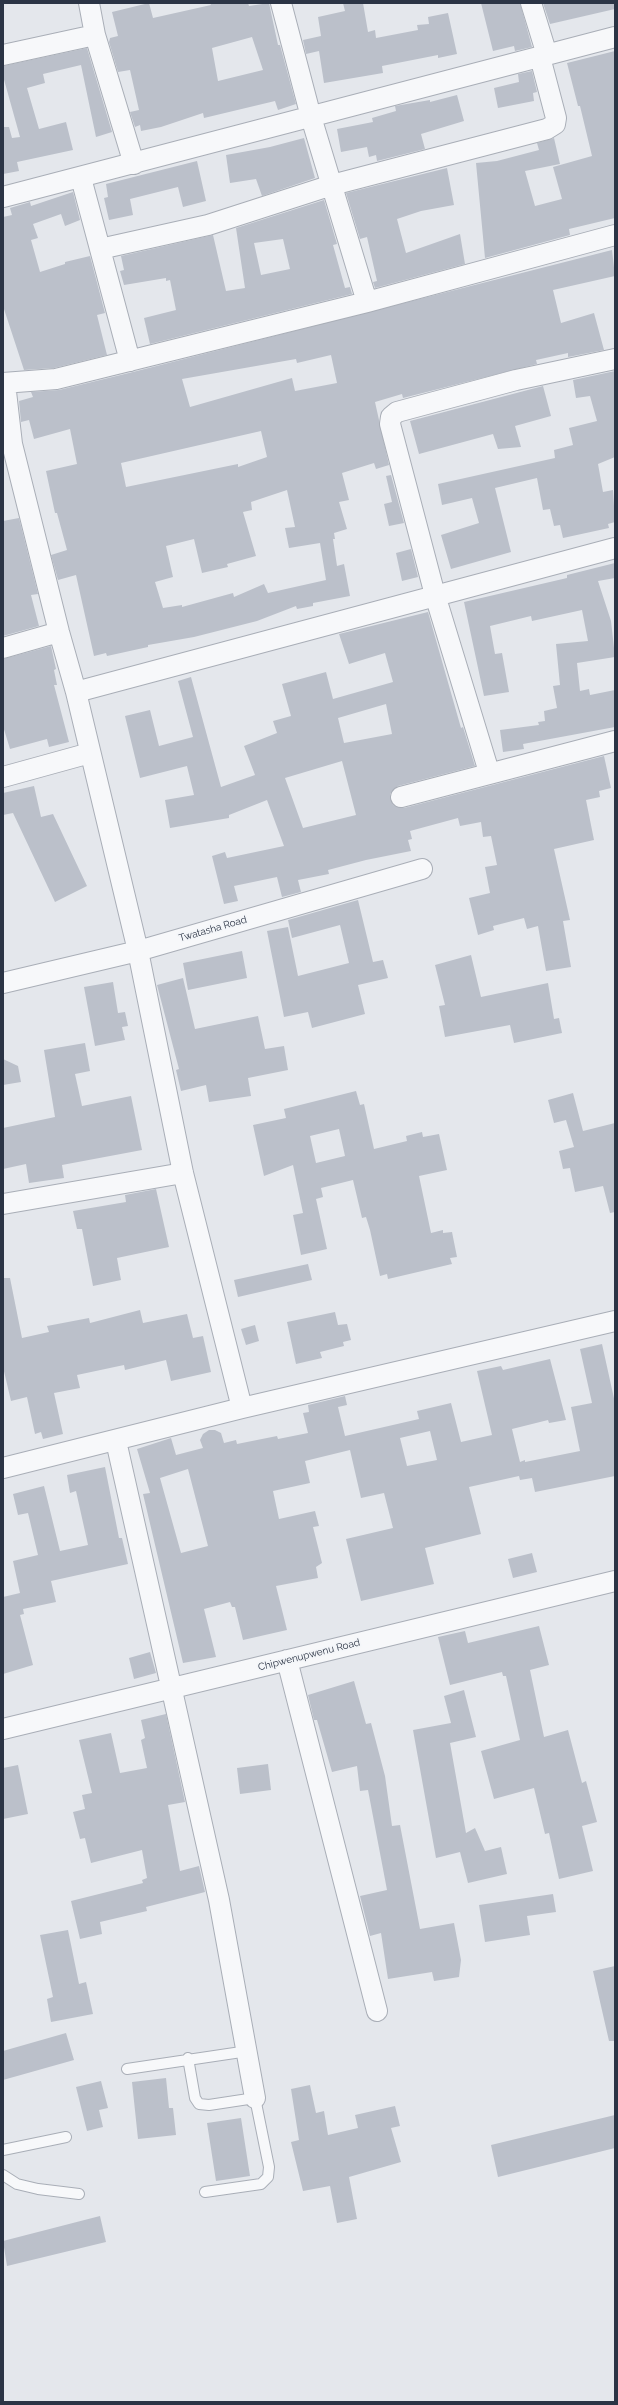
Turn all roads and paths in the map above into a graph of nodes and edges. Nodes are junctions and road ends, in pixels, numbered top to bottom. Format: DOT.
graph roads {
  1 [pos="88,3"];
  2 [pos="281,3"];
  3 [pos="531,3"];
  4 [pos="95,35"];
  5 [pos="615,37"];
  6 [pos="3,55"];
  7 [pos="544,56"];
  8 [pos="311,117"];
  9 [pos="134,164"];
  10 [pos="81,178"];
  11 [pos="332,185"];
  12 [pos="3,197"];
  13 [pos="615,235"];
  14 [pos="100,248"];
  15 [pos="367,302"];
  16 [pos="615,358"];
  17 [pos="130,361"];
  18 [pos="4,383"];
  19 [pos="7,444"];
  20 [pos="615,548"];
  21 [pos="435,595"];
  22 [pos="59,632"];
  23 [pos="3,648"];
  24 [pos="76,692"];
  25 [pos="615,741"];
  26 [pos="90,753"];
  27 [pos="489,772"];
  28 [pos="3,778"];
  29 [pos="401,797"];
  30 [pos="422,869"];
  31 [pos="138,951"];
  32 [pos="3,982"];
  33 [pos="183,1173"];
  34 [pos="3,1204"];
  35 [pos="615,1321"];
  36 [pos="242,1408"];
  37 [pos="116,1441"];
  38 [pos="3,1468"];
  39 [pos="615,1581"];
  40 [pos="287,1660"];
  41 [pos="171,1688"];
  42 [pos="3,1729"];
  43 [pos="377,2011"];
  44 [pos="248,2051"];
  45 [pos="188,2058"];
  46 [pos="127,2069"];
  47 [pos="255,2098"];
  48 [pos="66,2137"];
  49 [pos="3,2150"];
  50 [pos="3,2175"];
  51 [pos="205,2192"];
  52 [pos="79,2194"];
  1 -- 4 [label="street"];
  2 -- 8 [label="street"];
  3 -- 7 [label="street"];
  4 -- 6 [label="street"];
  4 -- 9 [label="street"];
  5 -- 7 [label="street"];
  7 -- 8 [label="street"];
  7 -- 11 [label="street"];
  8 -- 9 [label="street"];
  8 -- 11 [label="street"];
  9 -- 10 [label="street"];
  10 -- 12 [label="street"];
  10 -- 14 [label="street"];
  11 -- 14 [label="street"];
  11 -- 15 [label="street"];
  13 -- 15 [label="street"];
  14 -- 17 [label="street"];
  15 -- 17 [label="street"];
  16 -- 21 [label="street"];
  17 -- 18 [label="street"];
  18 -- 19 [label="street"];
  19 -- 22 [label="street"];
  20 -- 21 [label="street"];
  21 -- 24 [label="street"];
  21 -- 27 [label="street"];
  22 -- 23 [label="street"];
  22 -- 24 [label="street"];
  24 -- 26 [label="street"];
  25 -- 27 [label="street"];
  26 -- 28 [label="street"];
  26 -- 31 [label="street"];
  27 -- 29 [label="street"];
  30 -- 31 [label="street, Twatasha Road"];
  31 -- 32 [label="street, Twatasha Road"];
  31 -- 33 [label="street"];
  33 -- 34 [label="street"];
  33 -- 36 [label="street"];
  35 -- 36 [label="street"];
  36 -- 37 [label="street"];
  37 -- 38 [label="street"];
  37 -- 41 [label="street"];
  39 -- 40 [label="street, Chipwenupwenu Road"];
  40 -- 41 [label="street, Chipwenupwenu Road"];
  40 -- 43 [label="street"];
  41 -- 42 [label="street, Chipwenupwenu Road"];
  41 -- 44 [label="street"];
  44 -- 45 [label="lane"];
  44 -- 47 [label="street"];
  45 -- 46 [label="lane"];
  45 -- 47 [label="lane"];
  47 -- 51 [label="lane"];
  48 -- 49 [label="lane"];
  50 -- 52 [label="lane"];
}
